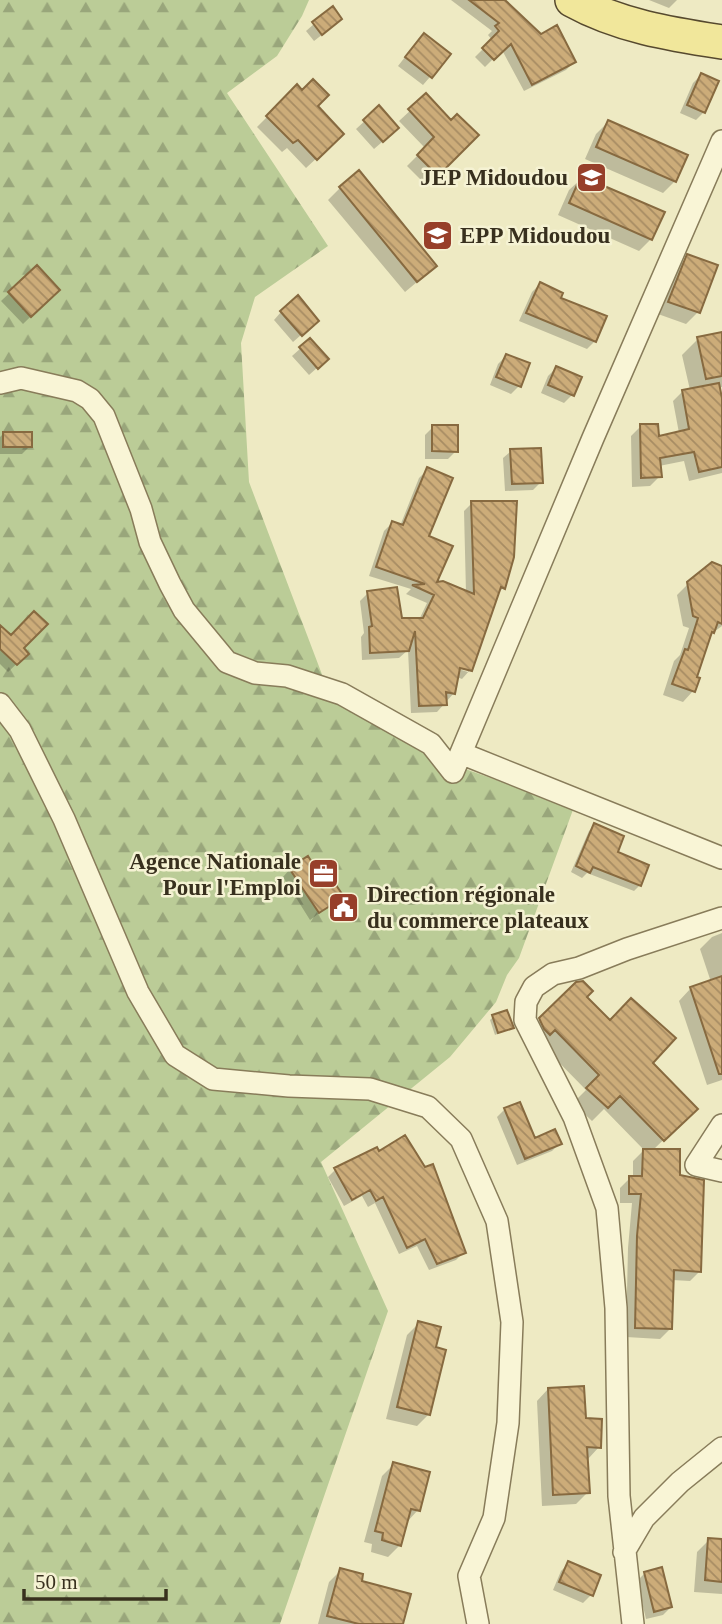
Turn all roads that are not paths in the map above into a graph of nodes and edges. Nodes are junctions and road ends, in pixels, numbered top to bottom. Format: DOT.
graph roads {
  1 [pos="572,0"];
  2 [pos="722,42"];
  3 [pos="722,141"];
  4 [pos="0,383"];
  5 [pos="0,704"];
  6 [pos="463,754"];
  7 [pos="722,858"];
  8 [pos="722,918"];
  9 [pos="722,1125"];
  10 [pos="722,1171"];
  11 [pos="722,1448"];
  12 [pos="624,1552"];
  13 [pos="478,1624"];
  14 [pos="633,1624"];
  1 -- 2 [label="main road"];
  3 -- 6 [label="street"];
  4 -- 6 [label="street"];
  5 -- 13 [label="street"];
  6 -- 7 [label="street"];
  8 -- 12 [label="street"];
  9 -- 10 [label="street"];
  11 -- 12 [label="street"];
  12 -- 14 [label="street"];
}
